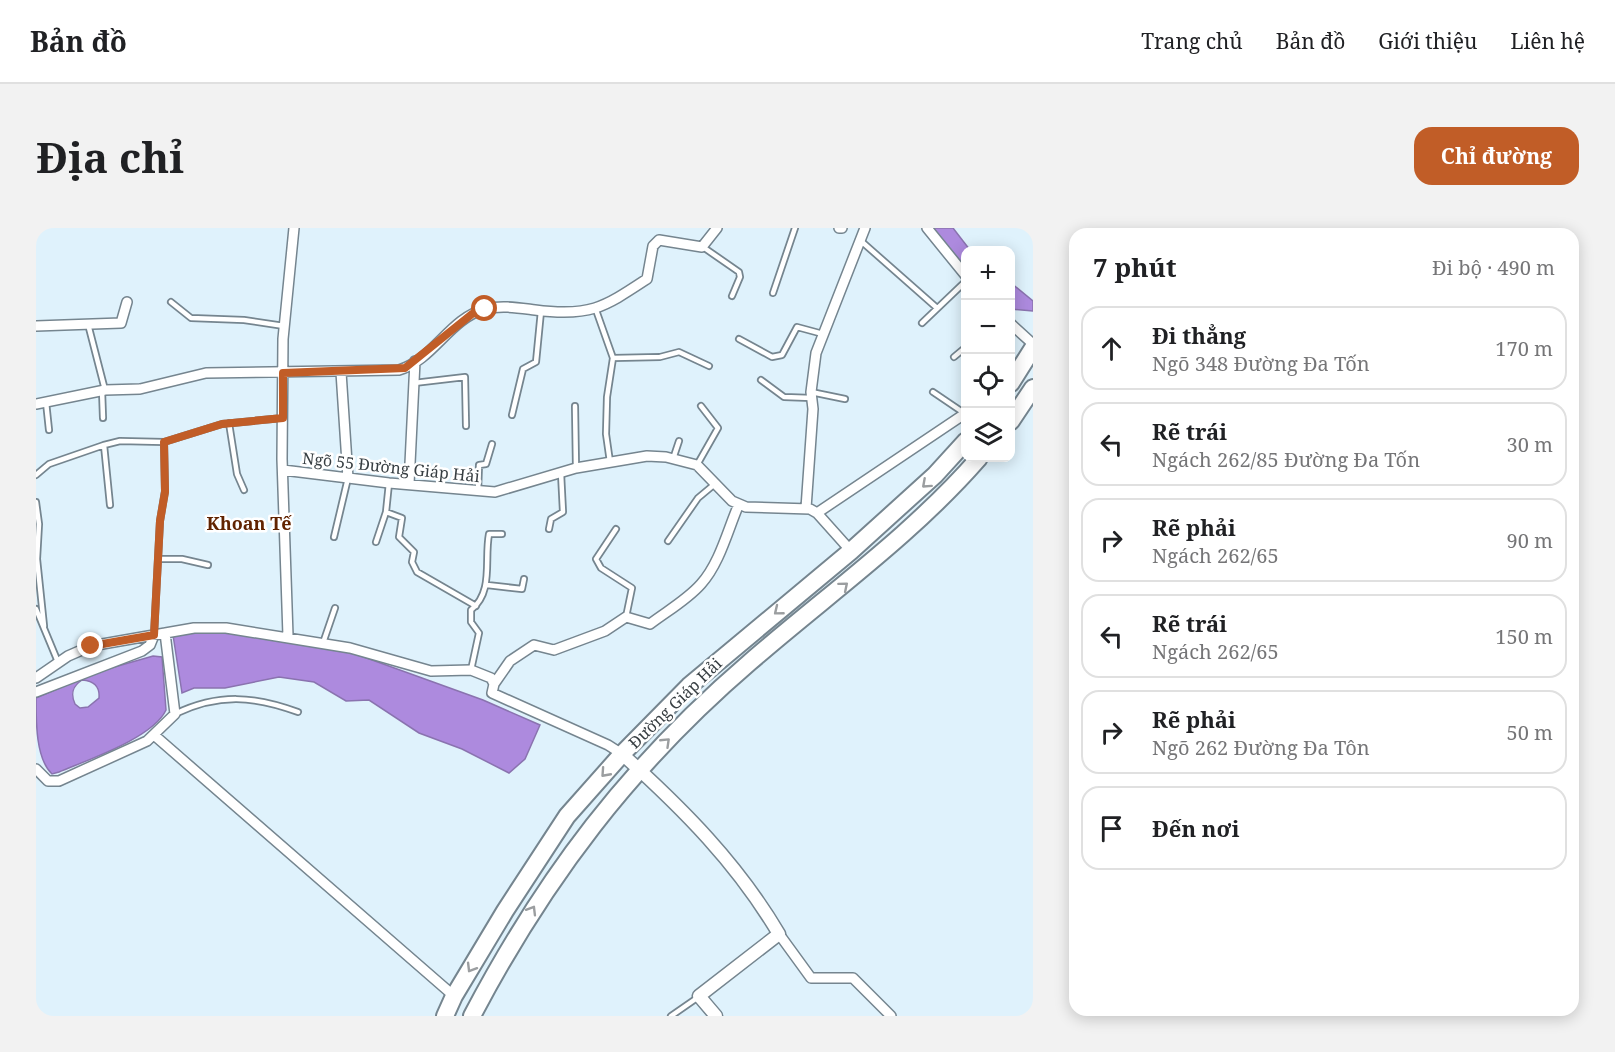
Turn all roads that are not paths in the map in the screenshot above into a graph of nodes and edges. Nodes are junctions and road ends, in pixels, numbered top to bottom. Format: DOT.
graph roads {
  1 [pos="294,228"];
  2 [pos="717,228"];
  3 [pos="795,228"];
  4 [pos="865,228"];
  5 [pos="927,228"];
  6 [pos="861,241"];
  7 [pos="702,247"];
  8 [pos="961,270"];
  9 [pos="961,286"];
  10 [pos="773,293"];
  11 [pos="732,296"];
  12 [pos="128,302"];
  13 [pos="171,302"];
  14 [pos="937,308"];
  15 [pos="596,310"];
  16 [pos="541,311"];
  17 [pos="922,323"];
  18 [pos="88,324"];
  19 [pos="36,326"];
  20 [pos="284,326"];
  21 [pos="1015,328"];
  22 [pos="823,334"];
  23 [pos="740,339"];
  24 [pos="1033,346"];
  25 [pos="961,351"];
  26 [pos="954,357"];
  27 [pos="613,358"];
  28 [pos="415,361"];
  29 [pos="709,366"];
  30 [pos="341,372"];
  31 [pos="283,373"];
  32 [pos="1015,376"];
  33 [pos="761,380"];
  34 [pos="414,383"];
  35 [pos="1033,388"];
  36 [pos="103,390"];
  37 [pos="933,392"];
  38 [pos="811,395"];
  39 [pos="845,399"];
  40 [pos="46,402"];
  41 [pos="36,404"];
  42 [pos="575,406"];
  43 [pos="701,406"];
  44 [pos="961,410"];
  45 [pos="1015,415"];
  46 [pos="512,416"];
  47 [pos="961,416"];
  48 [pos="103,418"];
  49 [pos="283,418"];
  50 [pos="229,423"];
  51 [pos="466,426"];
  52 [pos="49,430"];
  53 [pos="679,441"];
  54 [pos="164,442"];
  55 [pos="492,444"];
  56 [pos="104,445"];
  57 [pos="961,446"];
  58 [pos="673,459"];
  59 [pos="610,462"];
  60 [pos="976,462"];
  61 [pos="697,465"];
  62 [pos="576,468"];
  63 [pos="283,470"];
  64 [pos="561,473"];
  65 [pos="36,475"];
  66 [pos="348,478"];
  67 [pos="389,483"];
  68 [pos="716,483"];
  69 [pos="409,484"];
  70 [pos="244,490"];
  71 [pos="478,492"];
  72 [pos="36,502"];
  73 [pos="739,504"];
  74 [pos="110,506"];
  75 [pos="806,508"];
  76 [pos="896,510"];
  77 [pos="386,512"];
  78 [pos="817,513"];
  79 [pos="912,526"];
  80 [pos="549,529"];
  81 [pos="616,529"];
  82 [pos="502,534"];
  83 [pos="334,537"];
  84 [pos="668,541"];
  85 [pos="376,542"];
  86 [pos="851,551"];
  87 [pos="159,559"];
  88 [pos="208,565"];
  89 [pos="524,579"];
  90 [pos="811,584"];
  91 [pos="487,585"];
  92 [pos="826,601"];
  93 [pos="476,606"];
  94 [pos="335,608"];
  95 [pos="36,609"];
  96 [pos="626,617"];
  97 [pos="44,626"];
  98 [pos="165,633"];
  99 [pos="154,635"];
  100 [pos="288,636"];
  101 [pos="323,643"];
  102 [pos="58,662"];
  103 [pos="471,670"];
  104 [pos="36,678"];
  105 [pos="494,684"];
  106 [pos="36,692"];
  107 [pos="298,712"];
  108 [pos="175,714"];
  109 [pos="154,735"];
  110 [pos="622,754"];
  111 [pos="36,769"];
  112 [pos="638,769"];
  113 [pos="779,934"];
  114 [pos="486,943"];
  115 [pos="505,954"];
  116 [pos="454,996"];
  117 [pos="699,996"];
  118 [pos="476,1014"];
  119 [pos="445,1016"];
  120 [pos="671,1016"];
  121 [pos="716,1016"];
  122 [pos="891,1016"];
  1 -- 20 [label="street"];
  2 -- 7 [label="street"];
  3 -- 10 [label="lane"];
  4 -- 6 [label="street"];
  5 -- 8 [label="street"];
  6 -- 14 [label="lane"];
  6 -- 22 [label="street"];
  7 -- 11 [label="lane"];
  7 -- 15 [label="street"];
  9 -- 14 [label="lane"];
  12 -- 18 [label="street"];
  13 -- 20 [label="lane"];
  14 -- 17 [label="lane"];
  15 -- 16 [label="street"];
  15 -- 27 [label="lane"];
  16 -- 28 [label="street"];
  16 -- 46 [label="lane"];
  18 -- 19 [label="street"];
  18 -- 36 [label="lane"];
  20 -- 31 [label="street"];
  21 -- 24 [label="street"];
  22 -- 23 [label="lane"];
  22 -- 38 [label="street"];
  24 -- 32 [label="highway"];
  25 -- 26 [label="lane"];
  27 -- 29 [label="lane"];
  27 -- 59 [label="lane"];
  28 -- 30 [label="street"];
  28 -- 34 [label="street"];
  30 -- 31 [label="street"];
  30 -- 66 [label="street"];
  31 -- 36 [label="street"];
  31 -- 49 [label="street"];
  33 -- 38 [label="lane"];
  34 -- 51 [label="lane"];
  34 -- 69 [label="street"];
  35 -- 45 [label="highway"];
  36 -- 40 [label="street"];
  36 -- 48 [label="lane"];
  37 -- 44 [label="lane"];
  38 -- 39 [label="lane"];
  38 -- 75 [label="street"];
  40 -- 41 [label="street"];
  40 -- 52 [label="lane"];
  42 -- 62 [label="lane"];
  43 -- 61 [label="lane"];
  47 -- 78 [label="street"];
  49 -- 50 [label="lane"];
  49 -- 63 [label="street"];
  50 -- 54 [label="lane"];
  50 -- 70 [label="lane"];
  53 -- 58 [label="lane"];
  54 -- 56 [label="lane"];
  54 -- 87 [label="lane"];
  55 -- 71 [label="lane"];
  56 -- 65 [label="lane"];
  56 -- 74 [label="lane"];
  57 -- 76 [label="highway, Đường Giáp Hải, one-way"];
  58 -- 59 [label="street, Ngõ 55 Đường Giáp Hải"];
  58 -- 61 [label="street, Ngõ 55 Đường Giáp Hải"];
  59 -- 62 [label="street, Ngõ 55 Đường Giáp Hải"];
  60 -- 79 [label="highway, Đường Giáp Hải"];
  61 -- 68 [label="street, Ngõ 55 Đường Giáp Hải"];
  62 -- 64 [label="street, Ngõ 55 Đường Giáp Hải"];
  63 -- 66 [label="street, Ngõ 55 Đường Giáp Hải"];
  63 -- 100 [label="street"];
  64 -- 71 [label="street, Ngõ 55 Đường Giáp Hải"];
  64 -- 80 [label="lane"];
  66 -- 67 [label="street, Ngõ 55 Đường Giáp Hải"];
  66 -- 83 [label="lane"];
  67 -- 69 [label="street, Ngõ 55 Đường Giáp Hải"];
  67 -- 77 [label="lane"];
  68 -- 73 [label="street, Ngõ 55 Đường Giáp Hải"];
  68 -- 84 [label="lane"];
  69 -- 71 [label="street, Ngõ 55 Đường Giáp Hải"];
  72 -- 97 [label="lane"];
  73 -- 75 [label="street"];
  73 -- 96 [label="street"];
  75 -- 78 [label="street"];
  76 -- 79 [label="highway"];
  76 -- 86 [label="highway, Đường Giáp Hải"];
  77 -- 85 [label="lane"];
  77 -- 93 [label="lane"];
  78 -- 86 [label="street"];
  92 -- 79 [label="highway, Đường Giáp Hải, one-way"];
  81 -- 96 [label="lane"];
  82 -- 91 [label="lane"];
  86 -- 90 [label="highway, Đường Giáp Hải"];
  87 -- 88 [label="lane"];
  87 -- 99 [label="lane"];
  89 -- 91 [label="lane"];
  90 -- 92 [label="highway"];
  90 -- 110 [label="highway, Đường Giáp Hải, one-way"];
  91 -- 93 [label="lane"];
  112 -- 92 [label="highway, Đường Giáp Hải, one-way"];
  93 -- 103 [label="lane"];
  94 -- 101 [label="lane"];
  95 -- 97 [label="lane"];
  96 -- 105 [label="street"];
  97 -- 102 [label="lane"];
  98 -- 99 [label="street"];
  98 -- 100 [label="street"];
  98 -- 108 [label="street"];
  99 -- 102 [label="street"];
  99 -- 106 [label="street"];
  100 -- 101 [label="street"];
  101 -- 103 [label="street"];
  102 -- 104 [label="street"];
  103 -- 105 [label="street"];
  105 -- 110 [label="street"];
  107 -- 108 [label="lane"];
  108 -- 109 [label="street"];
  109 -- 111 [label="street"];
  109 -- 116 [label="street"];
  110 -- 112 [label="street"];
  110 -- 114 [label="highway, Đường Giáp Hải, one-way"];
  112 -- 113 [label="street"];
  115 -- 112 [label="highway, Đường Giáp Hải, one-way"];
  113 -- 117 [label="street"];
  113 -- 122 [label="street"];
  114 -- 115 [label="highway"];
  114 -- 116 [label="highway, Đường Giáp Hải, one-way"];
  115 -- 118 [label="highway, Đường Giáp Hải"];
  116 -- 119 [label="highway, Đường Giáp Hải"];
  117 -- 120 [label="lane"];
  117 -- 121 [label="street"];
}
